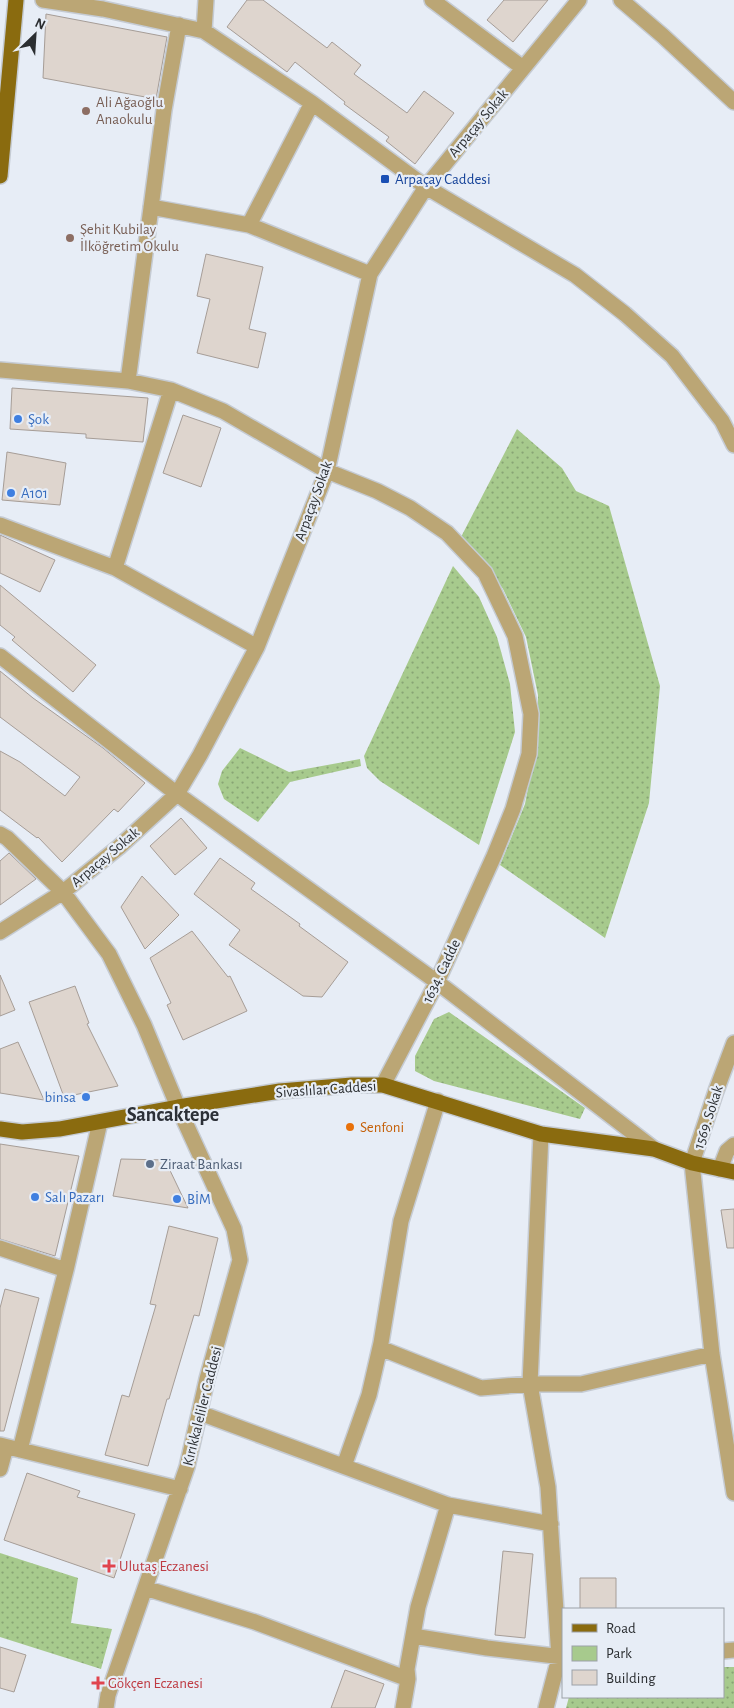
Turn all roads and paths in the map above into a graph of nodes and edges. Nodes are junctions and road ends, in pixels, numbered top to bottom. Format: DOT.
graph roads {
  1 [pos="16,0"];
  2 [pos="43,0"];
  3 [pos="206,0"];
  4 [pos="432,0"];
  5 [pos="579,0"];
  6 [pos="621,0"];
  7 [pos="179,25"];
  8 [pos="204,31"];
  9 [pos="523,68"];
  10 [pos="4,95"];
  11 [pos="734,102"];
  12 [pos="312,103"];
  13 [pos="0,176"];
  14 [pos="426,187"];
  15 [pos="151,207"];
  16 [pos="249,225"];
  17 [pos="370,274"];
  18 [pos="0,370"];
  19 [pos="128,381"];
  20 [pos="171,390"];
  21 [pos="734,445"];
  22 [pos="327,471"];
  23 [pos="0,524"];
  24 [pos="115,568"];
  25 [pos="257,646"];
  26 [pos="0,656"];
  27 [pos="177,794"];
  28 [pos="0,834"];
  29 [pos="63,892"];
  30 [pos="0,932"];
  31 [pos="437,982"];
  32 [pos="734,1043"];
  33 [pos="383,1085"];
  34 [pos="438,1101"];
  35 [pos="178,1107"];
  36 [pos="100,1122"];
  37 [pos="0,1129"];
  38 [pos="541,1134"];
  39 [pos="734,1144"];
  40 [pos="654,1148"];
  41 [pos="692,1163"];
  42 [pos="727,1171"];
  43 [pos="0,1248"];
  44 [pos="66,1270"];
  45 [pos="380,1348"];
  46 [pos="712,1354"];
  47 [pos="530,1384"];
  48 [pos="200,1413"];
  49 [pos="730,1447"];
  50 [pos="9,1448"];
  51 [pos="344,1466"];
  52 [pos="0,1469"];
  53 [pos="180,1489"];
  54 [pos="734,1493"];
  55 [pos="448,1506"];
  56 [pos="551,1524"];
  57 [pos="145,1588"];
  58 [pos="413,1636"];
  59 [pos="561,1657"];
  60 [pos="408,1679"];
  61 [pos="106,1708"];
  62 [pos="403,1708"];
  63 [pos="546,1708"];
  1 -- 10 [label="main road"];
  2 -- 7 [label="street"];
  3 -- 8 [label="street"];
  4 -- 9 [label="street"];
  5 -- 9 [label="street, Arpaçay Sokak"];
  6 -- 11 [label="street"];
  7 -- 8 [label="street"];
  7 -- 15 [label="street"];
  8 -- 12 [label="street"];
  9 -- 14 [label="street, Arpaçay Sokak"];
  10 -- 13 [label="main road"];
  12 -- 14 [label="street"];
  12 -- 16 [label="street"];
  14 -- 17 [label="street, Arpaçay Sokak"];
  14 -- 21 [label="street"];
  15 -- 16 [label="street"];
  15 -- 19 [label="street"];
  16 -- 17 [label="street"];
  17 -- 22 [label="street, Arpaçay Sokak"];
  18 -- 19 [label="street, 1634. Cadde"];
  19 -- 20 [label="street, 1634. Cadde"];
  20 -- 22 [label="street, 1634. Cadde"];
  20 -- 24 [label="street"];
  22 -- 25 [label="street, Arpaçay Sokak"];
  22 -- 31 [label="street, 1634. Cadde"];
  23 -- 24 [label="street"];
  24 -- 25 [label="street"];
  25 -- 27 [label="street, Arpaçay Sokak"];
  26 -- 27 [label="street"];
  27 -- 29 [label="street, Arpaçay Sokak"];
  27 -- 31 [label="street"];
  28 -- 29 [label="street, Kırıkkaleliler Caddesi"];
  29 -- 30 [label="street, Arpaçay Sokak"];
  29 -- 35 [label="street, Kırıkkaleliler Caddesi"];
  31 -- 33 [label="street, 1634. Cadde"];
  31 -- 40 [label="street"];
  32 -- 41 [label="street, 1569. Sokak"];
  33 -- 34 [label="main road, Sivaslılar Caddesi"];
  33 -- 35 [label="main road, Sivaslılar Caddesi"];
  34 -- 38 [label="main road, Sivaslılar Caddesi"];
  34 -- 45 [label="street"];
  35 -- 36 [label="main road, Sivaslılar Caddesi"];
  35 -- 48 [label="street, Kırıkkaleliler Caddesi"];
  36 -- 37 [label="main road, Sivaslılar Caddesi"];
  36 -- 44 [label="street"];
  38 -- 40 [label="main road, Sivaslılar Caddesi"];
  38 -- 47 [label="street"];
  39 -- 42 [label="street"];
  40 -- 41 [label="main road, Sivaslılar Caddesi"];
  41 -- 42 [label="main road, Sivaslılar Caddesi"];
  41 -- 46 [label="street"];
  43 -- 44 [label="street"];
  44 -- 50 [label="street"];
  45 -- 47 [label="street"];
  45 -- 51 [label="street"];
  46 -- 47 [label="street"];
  46 -- 49 [label="street"];
  47 -- 56 [label="street"];
  48 -- 51 [label="street"];
  48 -- 53 [label="street, Kırıkkaleliler Caddesi"];
  49 -- 54 [label="street"];
  50 -- 52 [label="street"];
  50 -- 53 [label="street"];
  51 -- 55 [label="street"];
  53 -- 57 [label="street, Kırıkkaleliler Caddesi"];
  55 -- 56 [label="street"];
  55 -- 58 [label="street"];
  56 -- 59 [label="street"];
  57 -- 60 [label="street"];
  57 -- 61 [label="street, Kırıkkaleliler Caddesi"];
  58 -- 59 [label="street"];
  58 -- 60 [label="street"];
  59 -- 63 [label="street"];
  60 -- 62 [label="street"];
}
